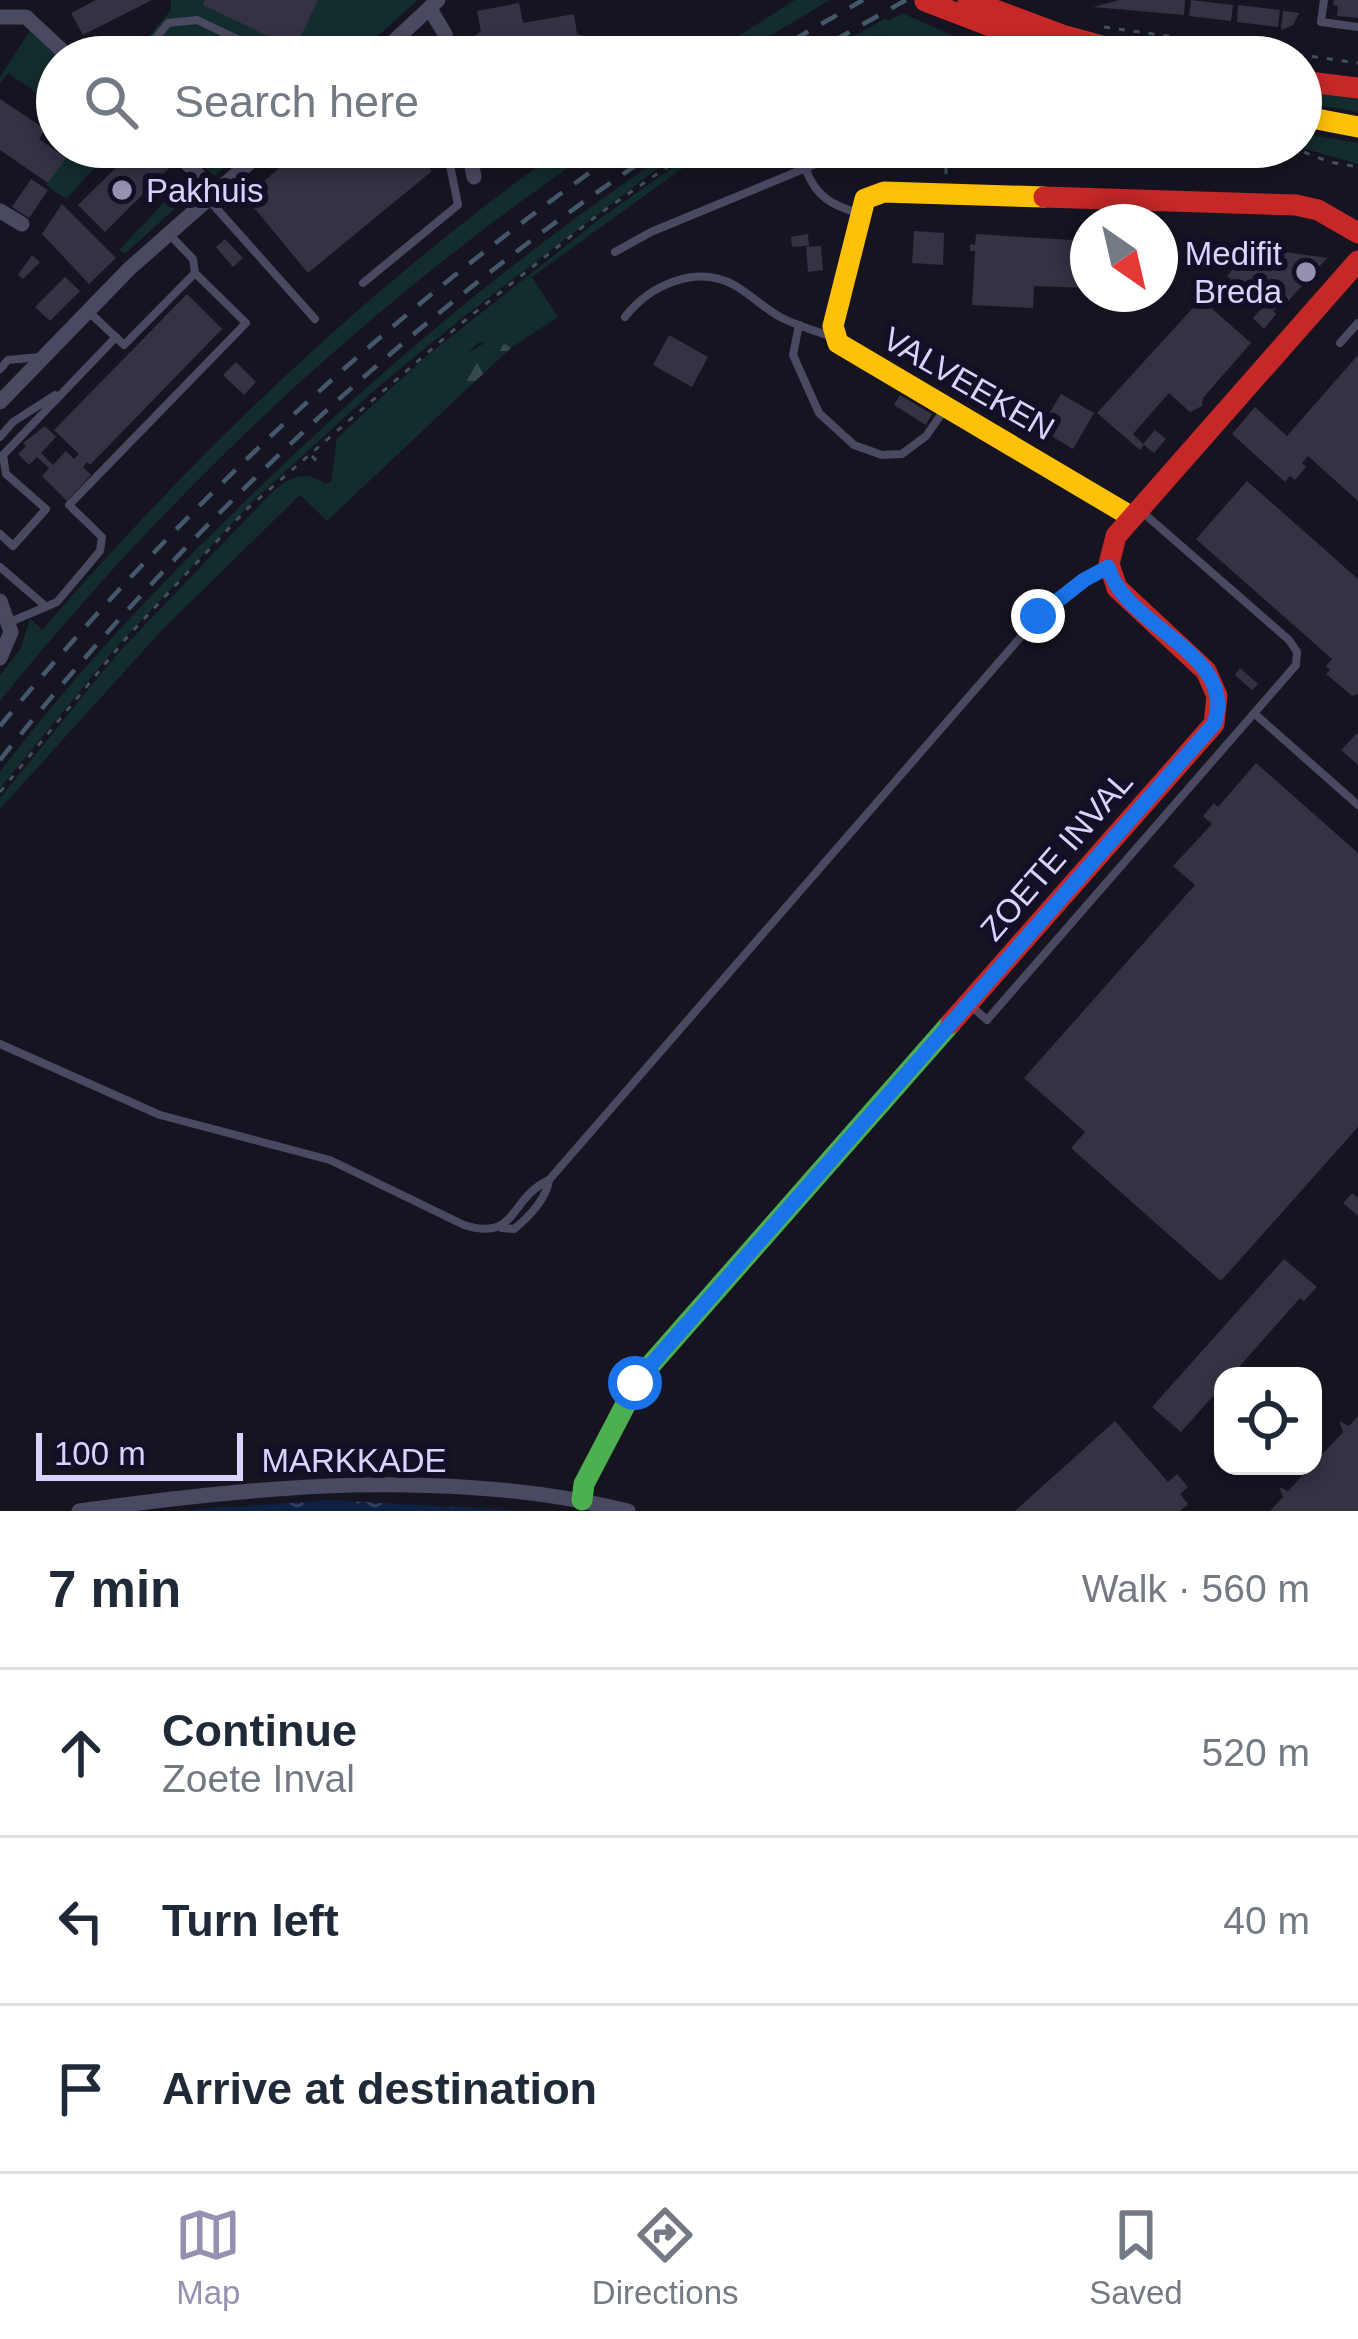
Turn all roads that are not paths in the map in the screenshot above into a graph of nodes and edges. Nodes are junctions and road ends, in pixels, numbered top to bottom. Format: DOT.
graph roads {
  1 [pos="39,0"];
  2 [pos="968,0"];
  3 [pos="1324,0"];
  4 [pos="925,1"];
  5 [pos="434,4"];
  6 [pos="0,17"];
  7 [pos="26,17"];
  8 [pos="1358,27"];
  9 [pos="46,36"];
  10 [pos="157,36"];
  11 [pos="231,36"];
  12 [pos="400,36"];
  13 [pos="445,36"];
  14 [pos="1016,36"];
  15 [pos="1065,36"];
  16 [pos="1322,84"];
  17 [pos="1358,88"];
  18 [pos="1322,120"];
  19 [pos="1358,127"];
  20 [pos="189,168"];
  21 [pos="242,168"];
  22 [pos="451,168"];
  23 [pos="473,168"];
  24 [pos="810,168"];
  25 [pos="806,170"];
  26 [pos="475,177"];
  27 [pos="210,194"];
  28 [pos="0,212"];
  29 [pos="860,214"];
  30 [pos="22,224"];
  31 [pos="168,232"];
  32 [pos="1358,233"];
  33 [pos="615,252"];
  34 [pos="1358,261"];
  35 [pos="196,273"];
  36 [pos="363,284"];
  37 [pos="88,310"];
  38 [pos="626,317"];
  39 [pos="315,319"];
  40 [pos="1358,323"];
  41 [pos="799,325"];
  42 [pos="116,337"];
  43 [pos="1340,343"];
  44 [pos="835,345"];
  45 [pos="42,357"];
  46 [pos="1,365"];
  47 [pos="67,388"];
  48 [pos="0,402"];
  49 [pos="946,408"];
  50 [pos="0,437"];
  51 [pos="1136,513"];
  52 [pos="0,535"];
  53 [pos="0,567"];
  54 [pos="1108,567"];
  55 [pos="0,601"];
  56 [pos="43,604"];
  57 [pos="10,622"];
  58 [pos="0,658"];
  59 [pos="1255,714"];
  60 [pos="1358,805"];
  61 [pos="1113,839"];
  62 [pos="1131,855"];
  63 [pos="968,1004"];
  64 [pos="0,1045"];
  65 [pos="582,1500"];
  66 [pos="80,1511"];
  67 [pos="628,1511"];
  1 -- 7 [label="street"];
  2 -- 15 [label="street"];
  3 -- 8 [label="lane"];
  4 -- 14 [label="street"];
  5 -- 12 [label="street"];
  5 -- 13 [label="street"];
  6 -- 7 [label="street"];
  7 -- 9 [label="street"];
  10 -- 11 [label="lane"];
  16 -- 17 [label="street"];
  18 -- 19 [label="street"];
  20 -- 27 [label="street"];
  21 -- 27 [label="street"];
  22 -- 36 [label="lane"];
  23 -- 26 [label="street"];
  24 -- 25 [label="lane"];
  25 -- 29 [label="lane"];
  25 -- 33 [label="lane"];
  27 -- 31 [label="street"];
  27 -- 39 [label="lane"];
  28 -- 30 [label="street"];
  29 -- 32 [label="street"];
  29 -- 44 [label="street, VALVEEKEN"];
  31 -- 35 [label="lane"];
  31 -- 37 [label="street"];
  34 -- 51 [label="street"];
  35 -- 42 [label="lane"];
  35 -- 56 [label="lane"];
  37 -- 42 [label="lane"];
  37 -- 45 [label="street"];
  38 -- 41 [label="lane"];
  40 -- 43 [label="lane"];
  41 -- 44 [label="lane"];
  41 -- 49 [label="lane"];
  42 -- 47 [label="lane"];
  44 -- 49 [label="street, VALVEEKEN"];
  45 -- 46 [label="lane"];
  45 -- 48 [label="street"];
  47 -- 50 [label="lane"];
  47 -- 52 [label="lane"];
  49 -- 51 [label="street, VALVEEKEN"];
  51 -- 54 [label="street"];
  51 -- 59 [label="lane"];
  53 -- 56 [label="lane"];
  54 -- 61 [label="street, ZOETE INVAL"];
  54 -- 64 [label="lane"];
  55 -- 57 [label="street"];
  56 -- 57 [label="lane"];
  57 -- 58 [label="street"];
  59 -- 60 [label="lane"];
  59 -- 62 [label="lane"];
  61 -- 62 [label="lane"];
  61 -- 63 [label="street, ZOETE INVAL"];
  62 -- 63 [label="lane"];
  63 -- 65 [label="street, ZOETE INVAL"];
  65 -- 66 [label="street, MARKKADE"];
  65 -- 67 [label="street, MARKKADE"];
}
